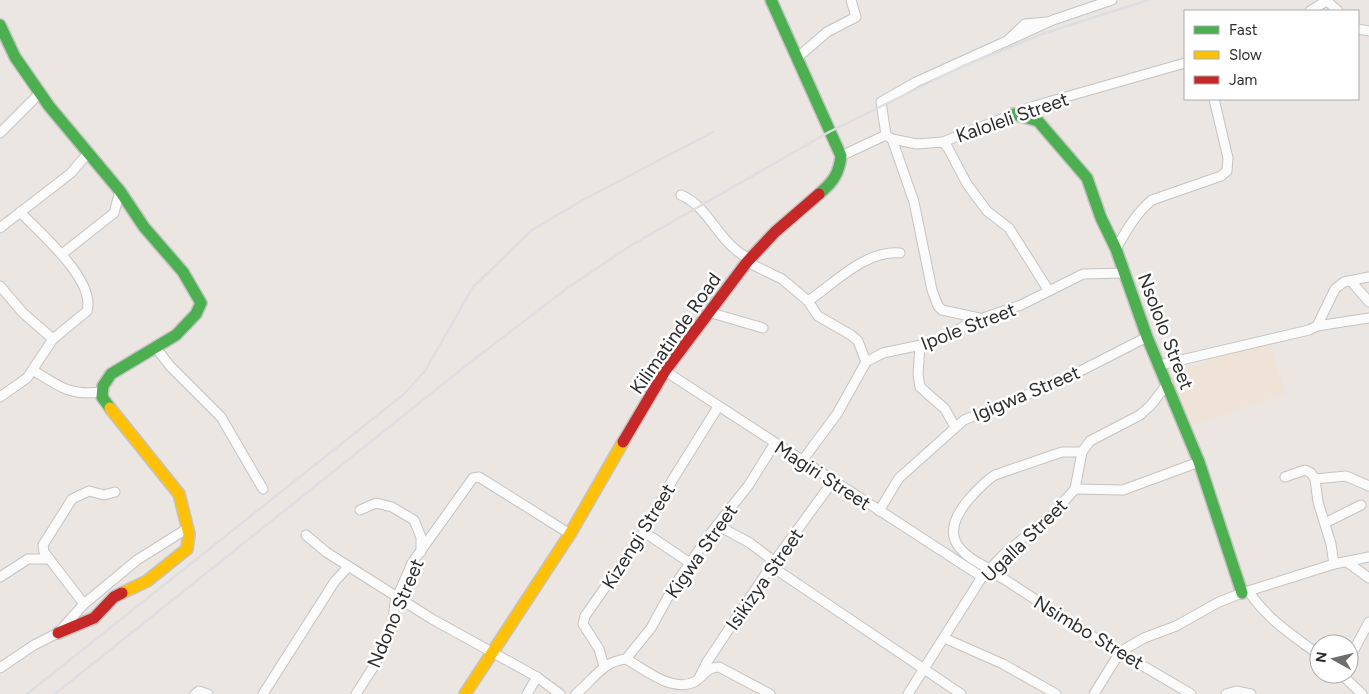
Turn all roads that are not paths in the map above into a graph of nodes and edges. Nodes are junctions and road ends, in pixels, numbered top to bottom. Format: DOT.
graph roads {
  1 [pos="771,0"];
  2 [pos="851,0"];
  3 [pos="1112,0"];
  4 [pos="1327,0"];
  5 [pos="1312,10"];
  6 [pos="1337,10"];
  7 [pos="0,25"];
  8 [pos="797,58"];
  9 [pos="1184,63"];
  10 [pos="40,93"];
  11 [pos="1214,100"];
  12 [pos="1014,114"];
  13 [pos="0,133"];
  14 [pos="889,137"];
  15 [pos="943,142"];
  16 [pos="88,153"];
  17 [pos="841,156"];
  18 [pos="120,191"];
  19 [pos="681,196"];
  20 [pos="20,212"];
  21 [pos="0,228"];
  22 [pos="1116,248"];
  23 [pos="900,253"];
  24 [pos="62,254"];
  25 [pos="748,260"];
  26 [pos="1125,273"];
  27 [pos="1369,277"];
  28 [pos="1351,281"];
  29 [pos="2,288"];
  30 [pos="1049,291"];
  31 [pos="0,300"];
  32 [pos="808,301"];
  33 [pos="1369,302"];
  34 [pos="708,312"];
  35 [pos="1369,318"];
  36 [pos="981,319"];
  37 [pos="1317,326"];
  38 [pos="763,328"];
  39 [pos="1147,336"];
  40 [pos="53,339"];
  41 [pos="920,347"];
  42 [pos="156,348"];
  43 [pos="866,362"];
  44 [pos="1160,365"];
  45 [pos="33,370"];
  46 [pos="665,371"];
  47 [pos="1168,383"];
  48 [pos="101,392"];
  49 [pos="0,397"];
  50 [pos="718,406"];
  51 [pos="955,427"];
  52 [pos="776,443"];
  53 [pos="1082,452"];
  54 [pos="802,461"];
  55 [pos="1199,462"];
  56 [pos="1286,477"];
  57 [pos="1315,479"];
  58 [pos="833,481"];
  59 [pos="1369,486"];
  60 [pos="263,489"];
  61 [pos="1075,489"];
  62 [pos="116,492"];
  63 [pos="1361,505"];
  64 [pos="360,510"];
  65 [pos="879,511"];
  66 [pos="1325,523"];
  67 [pos="717,525"];
  68 [pos="188,528"];
  69 [pos="644,532"];
  70 [pos="570,534"];
  71 [pos="306,535"];
  72 [pos="421,552"];
  73 [pos="1369,557"];
  74 [pos="48,559"];
  75 [pos="1347,562"];
  76 [pos="690,563"];
  77 [pos="773,564"];
  78 [pos="1334,564"];
  79 [pos="348,566"];
  80 [pos="987,572"];
  81 [pos="0,577"];
  82 [pos="1369,578"];
  83 [pos="1245,592"];
  84 [pos="398,597"];
  85 [pos="84,604"];
  86 [pos="1369,622"];
  87 [pos="58,633"];
  88 [pos="944,638"];
  89 [pos="1359,640"];
  90 [pos="1309,648"];
  91 [pos="492,652"];
  92 [pos="1120,652"];
  93 [pos="626,659"];
  94 [pos="604,666"];
  95 [pos="0,668"];
  96 [pos="925,668"];
  97 [pos="537,677"];
  98 [pos="700,678"];
  99 [pos="1352,684"];
  100 [pos="195,694"];
  101 [pos="208,694"];
  102 [pos="263,694"];
  103 [pos="356,694"];
  104 [pos="465,694"];
  105 [pos="527,694"];
  106 [pos="560,694"];
  107 [pos="576,694"];
  108 [pos="770,694"];
  109 [pos="908,694"];
  110 [pos="962,694"];
  111 [pos="1056,694"];
  112 [pos="1094,694"];
  113 [pos="1190,694"];
  114 [pos="1226,694"];
  115 [pos="1251,694"];
  116 [pos="1362,694"];
  1 -- 8 [label="street"];
  2 -- 8 [label="street"];
  3 -- 14 [label="street"];
  4 -- 5 [label="street"];
  4 -- 6 [label="street"];
  7 -- 10 [label="street"];
  8 -- 17 [label="street"];
  9 -- 12 [label="street, Kaloleli Street"];
  10 -- 13 [label="street"];
  10 -- 16 [label="street"];
  11 -- 22 [label="street"];
  12 -- 15 [label="street, Kaloleli Street"];
  12 -- 22 [label="street, Nsololo Street"];
  14 -- 15 [label="street, Kaloleli Street"];
  14 -- 17 [label="street"];
  14 -- 36 [label="street"];
  15 -- 30 [label="street"];
  16 -- 18 [label="street"];
  16 -- 20 [label="street"];
  17 -- 25 [label="street, Kilimatinde Road"];
  18 -- 24 [label="street"];
  18 -- 42 [label="street"];
  19 -- 25 [label="street"];
  20 -- 21 [label="street"];
  20 -- 24 [label="street"];
  22 -- 26 [label="street, Nsololo Street"];
  23 -- 32 [label="street"];
  24 -- 40 [label="street"];
  25 -- 32 [label="street"];
  25 -- 34 [label="street, Kilimatinde Road"];
  26 -- 30 [label="street, Ipole Street"];
  26 -- 39 [label="street, Nsololo Street"];
  27 -- 28 [label="street"];
  28 -- 33 [label="street"];
  28 -- 37 [label="street"];
  29 -- 31 [label="street"];
  29 -- 40 [label="street"];
  30 -- 36 [label="street, Ipole Street"];
  32 -- 43 [label="street"];
  34 -- 38 [label="street"];
  34 -- 46 [label="street, Kilimatinde Road"];
  35 -- 37 [label="street"];
  36 -- 41 [label="street, Ipole Street"];
  37 -- 44 [label="street"];
  39 -- 44 [label="street, Nsololo Street"];
  39 -- 51 [label="street, Igigwa Street"];
  40 -- 45 [label="street"];
  41 -- 43 [label="street, Ipole Street"];
  41 -- 51 [label="street"];
  42 -- 48 [label="street"];
  42 -- 60 [label="street"];
  43 -- 54 [label="street"];
  44 -- 47 [label="street, Nsololo Street"];
  45 -- 48 [label="street"];
  45 -- 49 [label="street"];
  46 -- 50 [label="street, Magiri Street"];
  46 -- 70 [label="street, Kilimatinde Road"];
  47 -- 53 [label="street"];
  47 -- 55 [label="street, Nsololo Street"];
  48 -- 68 [label="street"];
  50 -- 52 [label="street, Magiri Street"];
  50 -- 69 [label="street, Kizengi Street"];
  51 -- 65 [label="street, Igigwa Street"];
  52 -- 54 [label="street, Magiri Street"];
  52 -- 67 [label="street, Kigwa Street"];
  53 -- 61 [label="street, Ugalla Street"];
  53 -- 80 [label="street"];
  54 -- 58 [label="street, Magiri Street"];
  55 -- 61 [label="street"];
  55 -- 83 [label="street, Nsololo Street"];
  56 -- 57 [label="street"];
  57 -- 59 [label="street"];
  57 -- 66 [label="street"];
  58 -- 65 [label="street, Magiri Street"];
  58 -- 77 [label="street, Isikizya Street"];
  61 -- 80 [label="street, Ugalla Street"];
  62 -- 74 [label="street"];
  63 -- 66 [label="street"];
  64 -- 72 [label="street"];
  65 -- 80 [label="street, Magiri Street"];
  66 -- 78 [label="street"];
  67 -- 76 [label="street, Kigwa Street"];
  67 -- 77 [label="street"];
  68 -- 85 [label="street"];
  68 -- 87 [label="street"];
  69 -- 76 [label="street"];
  69 -- 94 [label="street, Kizengi Street"];
  70 -- 72 [label="street, Ndono Street"];
  70 -- 91 [label="street, Kilimatinde Road"];
  71 -- 79 [label="street"];
  72 -- 84 [label="street, Ndono Street"];
  73 -- 75 [label="street"];
  74 -- 81 [label="street"];
  74 -- 85 [label="street"];
  75 -- 78 [label="street"];
  75 -- 82 [label="street"];
  76 -- 93 [label="street, Kigwa Street"];
  77 -- 96 [label="street"];
  77 -- 98 [label="street, Isikizya Street"];
  78 -- 83 [label="street"];
  79 -- 84 [label="street"];
  79 -- 102 [label="street"];
  80 -- 88 [label="street, Ugalla Street"];
  80 -- 92 [label="street, Nsimbo Street"];
  83 -- 90 [label="street"];
  83 -- 92 [label="street"];
  84 -- 91 [label="street"];
  84 -- 103 [label="street, Ndono Street"];
  85 -- 87 [label="street"];
  86 -- 89 [label="street"];
  87 -- 95 [label="street"];
  88 -- 96 [label="street, Ugalla Street"];
  88 -- 111 [label="street"];
  91 -- 97 [label="street"];
  91 -- 104 [label="street, Kilimatinde Road"];
  92 -- 112 [label="street"];
  92 -- 113 [label="street, Nsimbo Street"];
  93 -- 94 [label="street"];
  93 -- 98 [label="street"];
  94 -- 107 [label="street"];
  96 -- 109 [label="street, Ugalla Street"];
  96 -- 110 [label="street"];
  97 -- 105 [label="street"];
  97 -- 106 [label="street"];
  98 -- 108 [label="street"];
  99 -- 116 [label="street"];
  100 -- 101 [label="street"];
  114 -- 115 [label="street"];
}
